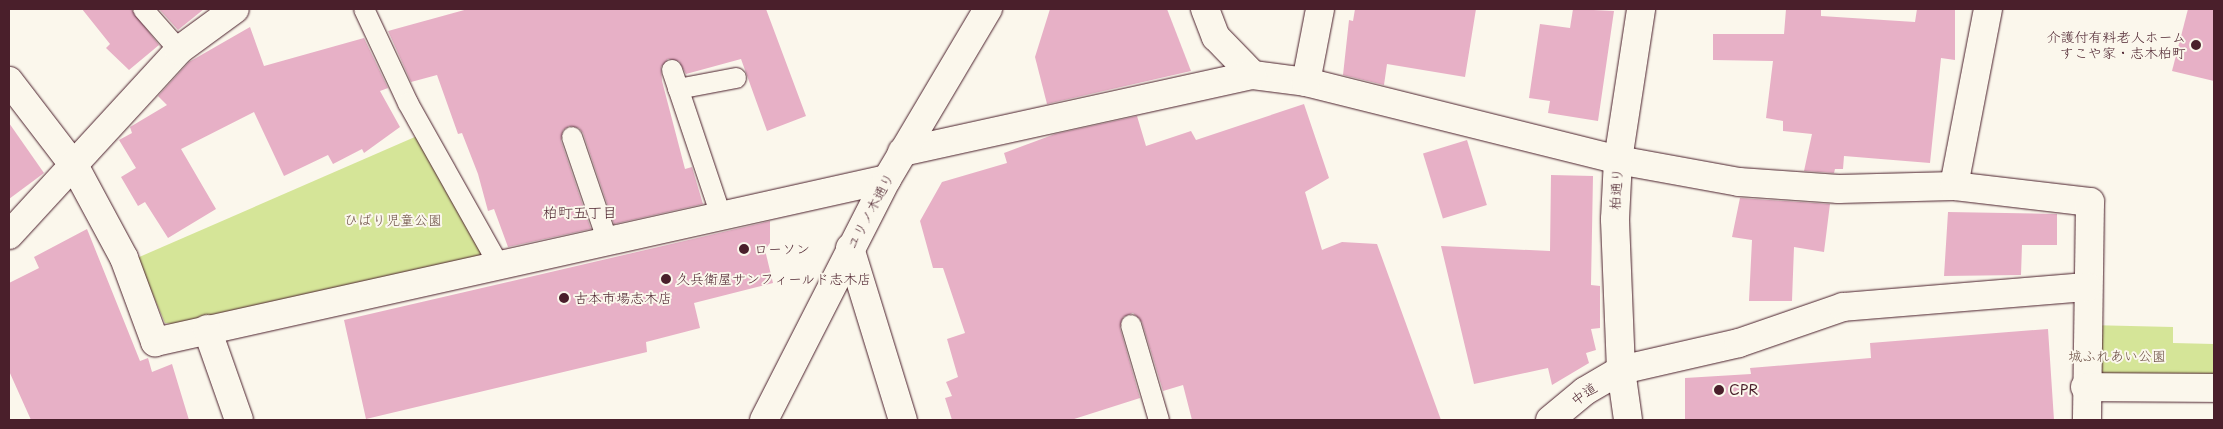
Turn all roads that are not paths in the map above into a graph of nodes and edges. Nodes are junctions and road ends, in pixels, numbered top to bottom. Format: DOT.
graph roads {
  1 [pos="144,9"];
  2 [pos="235,9"];
  3 [pos="364,9"];
  4 [pos="988,9"];
  5 [pos="1205,9"];
  6 [pos="1320,9"];
  7 [pos="1641,9"];
  8 [pos="1988,9"];
  9 [pos="178,50"];
  10 [pos="1254,75"];
  11 [pos="736,78"];
  12 [pos="9,81"];
  13 [pos="1306,82"];
  14 [pos="572,137"];
  15 [pos="902,152"];
  16 [pos="1618,160"];
  17 [pos="75,167"];
  18 [pos="886,179"];
  19 [pos="1954,186"];
  20 [pos="721,216"];
  21 [pos="9,235"];
  22 [pos="608,242"];
  23 [pos="850,248"];
  24 [pos="500,267"];
  25 [pos="2087,287"];
  26 [pos="1131,325"];
  27 [pos="207,329"];
  28 [pos="1621,370"];
  29 [pos="2085,386"];
  30 [pos="2214,388"];
  31 [pos="239,420"];
  32 [pos="764,420"];
  33 [pos="902,420"];
  34 [pos="1159,420"];
  35 [pos="1550,420"];
  36 [pos="1628,420"];
  37 [pos="2087,420"];
  1 -- 9 [label="lane"];
  2 -- 9 [label="street"];
  3 -- 24 [label="lane"];
  4 -- 15 [label="street, ユリノ木通り"];
  5 -- 10 [label="street"];
  6 -- 13 [label="street"];
  7 -- 16 [label="street, 柏通り"];
  8 -- 19 [label="street"];
  9 -- 17 [label="street"];
  10 -- 13 [label="street"];
  10 -- 15 [label="street"];
  11 -- 20 [label="lane"];
  12 -- 17 [label="street"];
  13 -- 16 [label="street"];
  14 -- 22 [label="lane"];
  15 -- 18 [label="street, ユリノ木通り"];
  16 -- 19 [label="street"];
  16 -- 28 [label="street, 柏通り"];
  17 -- 21 [label="street"];
  17 -- 27 [label="street"];
  18 -- 20 [label="street"];
  18 -- 23 [label="street, ユリノ木通り"];
  19 -- 25 [label="street"];
  20 -- 22 [label="street"];
  22 -- 24 [label="street"];
  23 -- 32 [label="street, ユリノ木通り"];
  23 -- 33 [label="street"];
  24 -- 27 [label="street"];
  25 -- 28 [label="street, 中道"];
  25 -- 29 [label="street"];
  26 -- 34 [label="lane"];
  27 -- 31 [label="street"];
  28 -- 35 [label="street, 中道"];
  28 -- 36 [label="street, 柏通り"];
  29 -- 30 [label="street"];
  29 -- 37 [label="street"];
}
